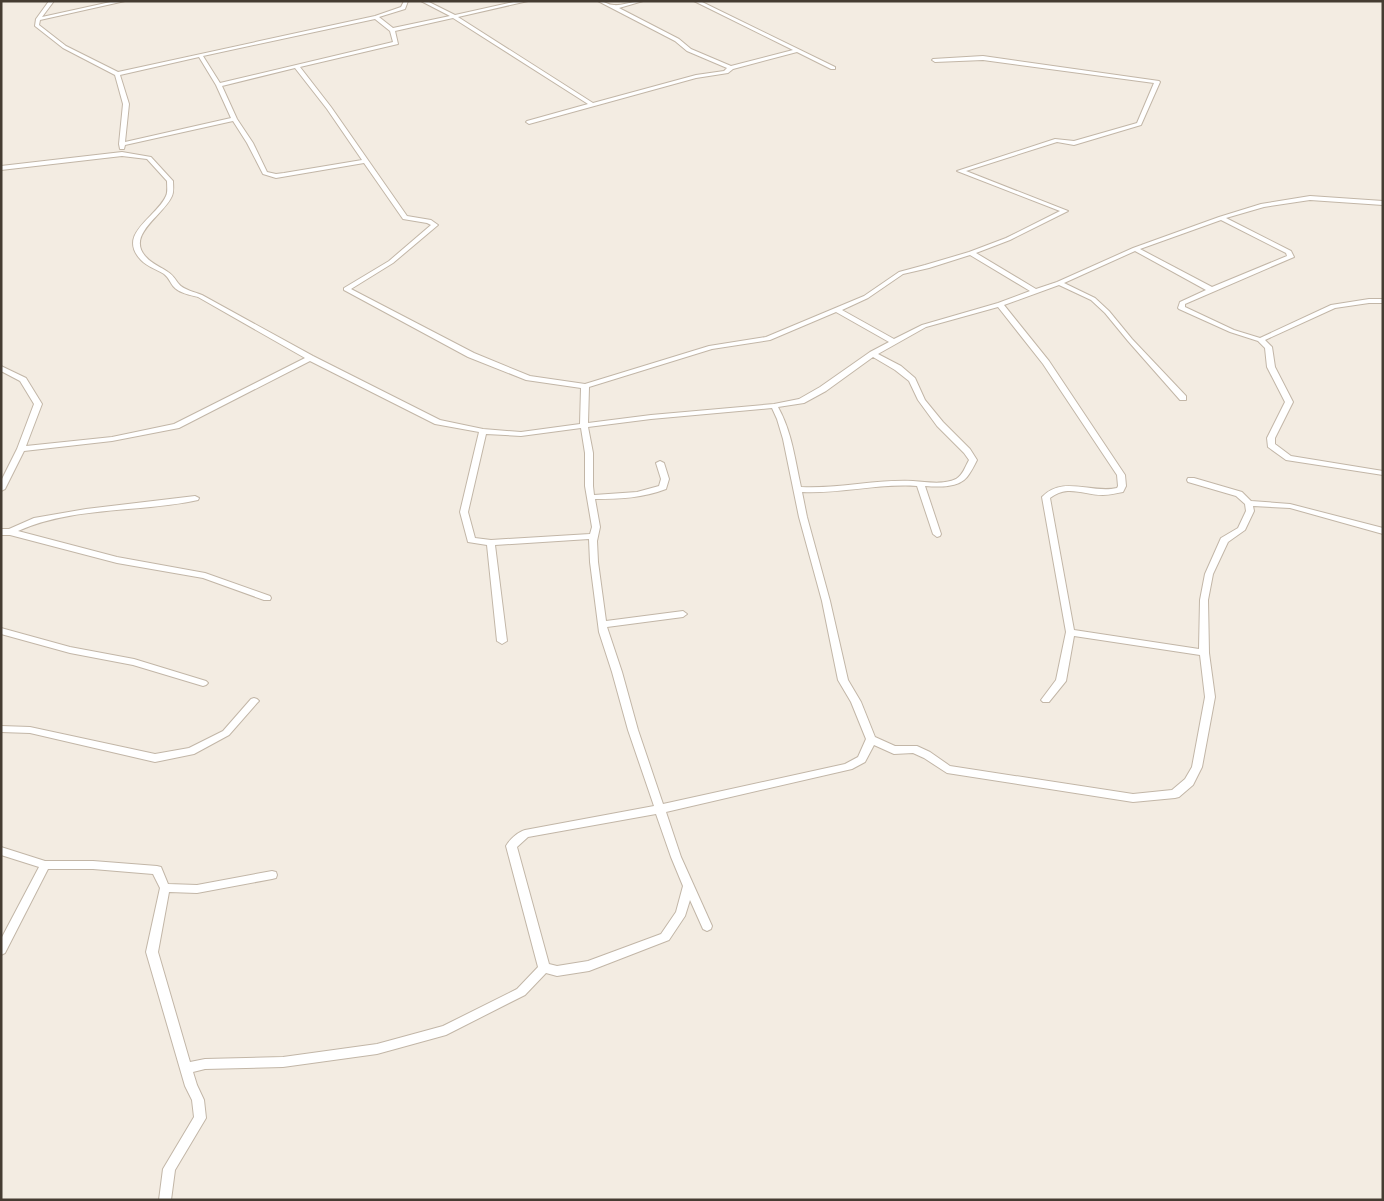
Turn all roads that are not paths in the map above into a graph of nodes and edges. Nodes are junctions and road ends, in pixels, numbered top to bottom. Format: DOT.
graph roads {
  1 [pos="52,1"];
  2 [pos="123,1"];
  3 [pos="406,1"];
  4 [pos="423,1"];
  5 [pos="526,1"];
  6 [pos="600,1"];
  7 [pos="641,1"];
  8 [pos="696,1"];
  9 [pos="615,7"];
  10 [pos="453,16"];
  11 [pos="376,17"];
  12 [pos="38,19"];
  13 [pos="392,30"];
  14 [pos="794,51"];
  15 [pos="200,55"];
  16 [pos="935,60"];
  17 [pos="298,67"];
  18 [pos="731,68"];
  19 [pos="833,68"];
  20 [pos="118,74"];
  21 [pos="219,85"];
  22 [pos="593,105"];
  23 [pos="234,119"];
  24 [pos="529,122"];
  25 [pos="122,144"];
  26 [pos="122,154"];
  27 [pos="365,161"];
  28 [pos="1,168"];
  29 [pos="1383,203"];
  30 [pos="1221,218"];
  31 [pos="1135,249"];
  32 [pos="971,253"];
  33 [pos="1059,283"];
  34 [pos="1211,290"];
  35 [pos="1034,291"];
  36 [pos="1383,301"];
  37 [pos="1000,304"];
  38 [pos="837,310"];
  39 [pos="1260,340"];
  40 [pos="894,342"];
  41 [pos="873,354"];
  42 [pos="310,358"];
  43 [pos="1,368"];
  44 [pos="586,386"];
  45 [pos="1183,398"];
  46 [pos="774,406"];
  47 [pos="584,426"];
  48 [pos="483,431"];
  49 [pos="21,450"];
  50 [pos="660,463"];
  51 [pos="1383,473"];
  52 [pos="1191,480"];
  53 [pos="921,485"];
  54 [pos="1,489"];
  55 [pos="797,489"];
  56 [pos="592,497"];
  57 [pos="195,498"];
  58 [pos="1249,503"];
  59 [pos="1383,531"];
  60 [pos="6,532"];
  61 [pos="937,534"];
  62 [pos="594,536"];
  63 [pos="491,543"];
  64 [pos="267,598"];
  65 [pos="683,614"];
  66 [pos="602,625"];
  67 [pos="1,631"];
  68 [pos="1070,632"];
  69 [pos="502,641"];
  70 [pos="1204,653"];
  71 [pos="203,683"];
  72 [pos="1046,700"];
  73 [pos="254,701"];
  74 [pos="1,729"];
  75 [pos="871,740"];
  76 [pos="660,809"];
  77 [pos="1,851"];
  78 [pos="45,865"];
  79 [pos="272,875"];
  80 [pos="689,885"];
  81 [pos="165,888"];
  82 [pos="707,926"];
  83 [pos="1,950"];
  84 [pos="544,968"];
  85 [pos="187,1068"];
  86 [pos="165,1200"];
  1 -- 12 [label="street"];
  2 -- 12 [label="street"];
  3 -- 11 [label="street"];
  4 -- 10 [label="street"];
  5 -- 10 [label="street"];
  6 -- 9 [label="street"];
  7 -- 9 [label="street"];
  8 -- 14 [label="street"];
  9 -- 18 [label="street"];
  10 -- 13 [label="street"];
  10 -- 22 [label="street"];
  11 -- 13 [label="street"];
  11 -- 15 [label="street"];
  12 -- 20 [label="street"];
  13 -- 17 [label="street"];
  14 -- 18 [label="street"];
  14 -- 19 [label="street"];
  15 -- 20 [label="street"];
  15 -- 21 [label="street"];
  16 -- 32 [label="street"];
  17 -- 21 [label="street"];
  17 -- 27 [label="street"];
  18 -- 22 [label="street"];
  20 -- 25 [label="street"];
  21 -- 23 [label="street"];
  22 -- 24 [label="street"];
  23 -- 25 [label="street"];
  23 -- 27 [label="street"];
  25 -- 26 [label="street"];
  26 -- 28 [label="street"];
  26 -- 42 [label="street"];
  27 -- 44 [label="street"];
  29 -- 30 [label="street"];
  30 -- 31 [label="street"];
  30 -- 34 [label="street"];
  31 -- 33 [label="street"];
  31 -- 34 [label="street"];
  32 -- 35 [label="street"];
  32 -- 38 [label="street"];
  33 -- 35 [label="street"];
  33 -- 45 [label="street"];
  34 -- 39 [label="street"];
  35 -- 37 [label="street"];
  36 -- 39 [label="street"];
  37 -- 40 [label="street"];
  37 -- 68 [label="street"];
  38 -- 40 [label="street"];
  38 -- 44 [label="street"];
  39 -- 51 [label="street"];
  40 -- 41 [label="street"];
  41 -- 46 [label="street"];
  41 -- 53 [label="street"];
  42 -- 48 [label="street"];
  42 -- 49 [label="street"];
  43 -- 49 [label="street"];
  44 -- 47 [label="street"];
  46 -- 47 [label="street"];
  46 -- 55 [label="street"];
  47 -- 48 [label="street"];
  47 -- 56 [label="street"];
  48 -- 63 [label="street"];
  49 -- 54 [label="street"];
  50 -- 56 [label="street"];
  52 -- 58 [label="street"];
  53 -- 55 [label="street"];
  53 -- 61 [label="street"];
  55 -- 75 [label="street"];
  56 -- 62 [label="street"];
  57 -- 60 [label="street"];
  58 -- 59 [label="street"];
  58 -- 70 [label="street"];
  60 -- 64 [label="street"];
  62 -- 63 [label="street"];
  62 -- 66 [label="street"];
  63 -- 69 [label="street"];
  65 -- 66 [label="street"];
  66 -- 76 [label="street"];
  67 -- 71 [label="street"];
  68 -- 70 [label="street"];
  68 -- 72 [label="street"];
  70 -- 75 [label="street"];
  73 -- 74 [label="street"];
  75 -- 76 [label="street"];
  76 -- 80 [label="street"];
  76 -- 84 [label="street"];
  77 -- 78 [label="street"];
  78 -- 81 [label="street"];
  78 -- 83 [label="street"];
  79 -- 81 [label="street"];
  80 -- 82 [label="street"];
  80 -- 84 [label="street"];
  81 -- 85 [label="street"];
  84 -- 85 [label="street"];
  85 -- 86 [label="street"];
}
